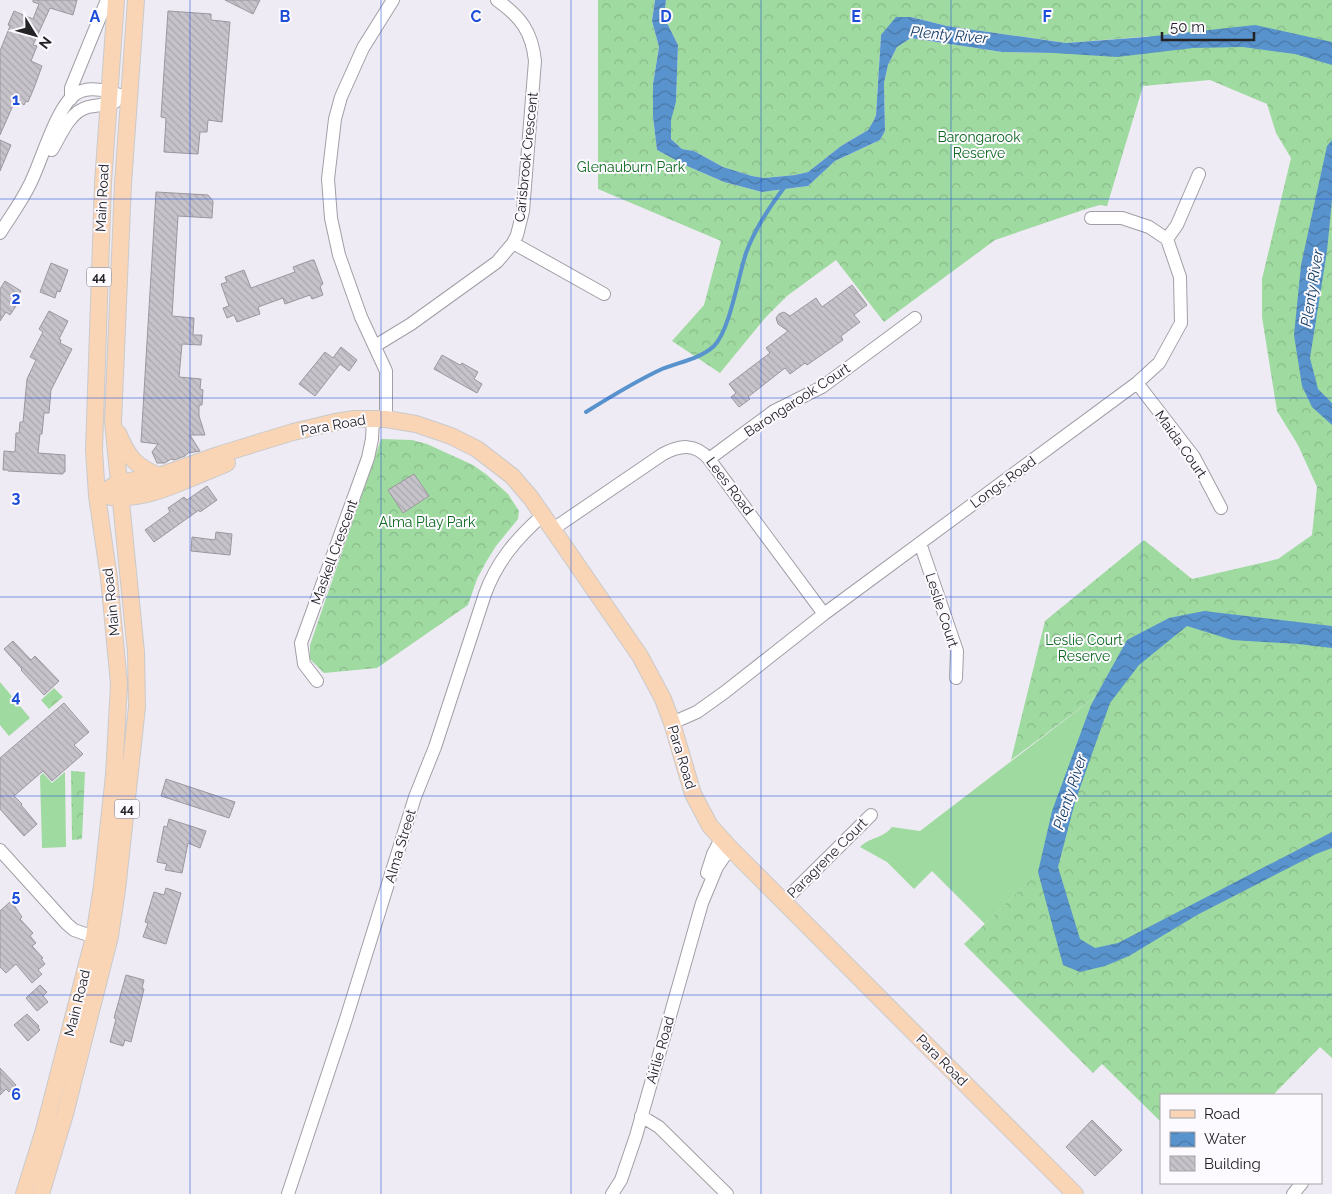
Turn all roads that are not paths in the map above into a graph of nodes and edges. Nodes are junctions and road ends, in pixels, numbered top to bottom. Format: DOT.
graph roads {
  1 [pos="107,0"];
  2 [pos="116,0"];
  3 [pos="136,0"];
  4 [pos="393,0"];
  5 [pos="498,0"];
  6 [pos="108,98"];
  7 [pos="129,98"];
  8 [pos="71,99"];
  9 [pos="1200,174"];
  10 [pos="32,181"];
  11 [pos="102,183"];
  12 [pos="123,184"];
  13 [pos="1091,218"];
  14 [pos="0,233"];
  15 [pos="1168,239"];
  16 [pos="513,243"];
  17 [pos="604,294"];
  18 [pos="900,312"];
  19 [pos="375,346"];
  20 [pos="1137,382"];
  21 [pos="379,418"];
  22 [pos="113,422"];
  23 [pos="267,441"];
  24 [pos="710,459"];
  25 [pos="159,476"];
  26 [pos="119,491"];
  27 [pos="97,496"];
  28 [pos="1221,508"];
  29 [pos="543,515"];
  30 [pos="553,529"];
  31 [pos="920,543"];
  32 [pos="824,614"];
  33 [pos="956,678"];
  34 [pos="317,681"];
  35 [pos="672,722"];
  36 [pos="871,815"];
  37 [pos="726,844"];
  38 [pos="0,850"];
  39 [pos="784,901"];
  40 [pos="94,937"];
  41 [pos="641,1116"];
  42 [pos="24,1194"];
  43 [pos="41,1194"];
  44 [pos="288,1194"];
  45 [pos="612,1194"];
  46 [pos="727,1194"];
  47 [pos="1075,1194"];
  1 -- 8 [label="street"];
  2 -- 6 [label="main road, Main Road / 44"];
  3 -- 7 [label="main road, Main Road / 44"];
  4 -- 19 [label="street, Maskell Crescent"];
  5 -- 16 [label="street, Carisbrook Crescent"];
  6 -- 7 [label="street"];
  6 -- 8 [label="street"];
  6 -- 10 [label="street"];
  6 -- 11 [label="main road, Main Road / 44"];
  7 -- 12 [label="main road, Main Road / 44"];
  8 -- 10 [label="street"];
  9 -- 15 [label="street"];
  10 -- 14 [label="street"];
  11 -- 12 [label="main road"];
  11 -- 27 [label="main road, Main Road / 44"];
  12 -- 22 [label="main road, Main Road / 44"];
  13 -- 15 [label="street"];
  15 -- 20 [label="street, Longs Road"];
  16 -- 17 [label="street"];
  16 -- 19 [label="street, Carisbrook Crescent"];
  18 -- 24 [label="street, Barongarook Court"];
  19 -- 21 [label="street, Maskell Crescent"];
  20 -- 28 [label="street, Maida Court"];
  20 -- 31 [label="street, Longs Road"];
  21 -- 23 [label="main road, Para Road"];
  21 -- 29 [label="main road, Para Road"];
  21 -- 34 [label="street, Maskell Crescent"];
  22 -- 25 [label="main road"];
  22 -- 26 [label="main road, Main Road / 44"];
  23 -- 25 [label="main road, Para Road"];
  23 -- 26 [label="main road, Para Road"];
  24 -- 30 [label="street, Lees Road"];
  24 -- 32 [label="street, Lees Road"];
  25 -- 26 [label="main road, Para Road"];
  26 -- 27 [label="main road, Para Road"];
  26 -- 43 [label="main road, Main Road / 44"];
  27 -- 40 [label="main road, Main Road / 44"];
  29 -- 30 [label="main road, Para Road"];
  29 -- 44 [label="street, Alma Street"];
  30 -- 35 [label="main road, Para Road"];
  31 -- 32 [label="street, Longs Road"];
  31 -- 33 [label="street, Leslie Court"];
  32 -- 35 [label="street, Longs Road"];
  35 -- 37 [label="main road, Para Road"];
  36 -- 39 [label="street, Paragrene Court"];
  37 -- 39 [label="main road, Para Road"];
  37 -- 41 [label="street, Airlie Road"];
  38 -- 40 [label="street"];
  39 -- 47 [label="main road, Para Road"];
  40 -- 42 [label="main road, Main Road / 44"];
  41 -- 45 [label="street, Airlie Road"];
  41 -- 46 [label="street"];
}
